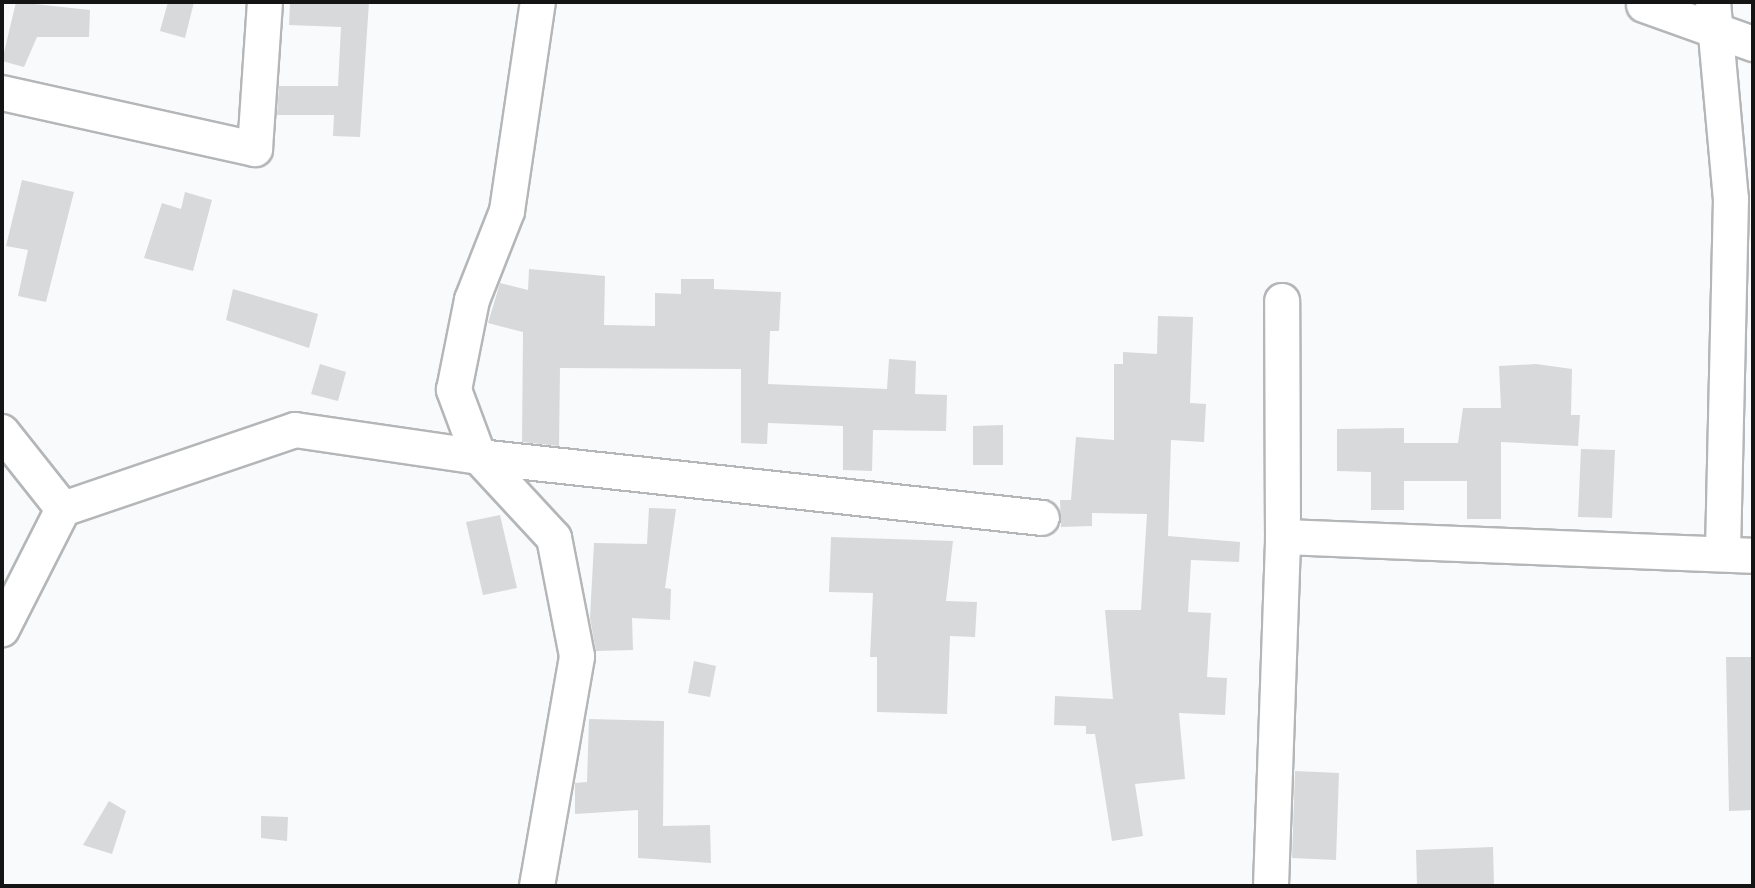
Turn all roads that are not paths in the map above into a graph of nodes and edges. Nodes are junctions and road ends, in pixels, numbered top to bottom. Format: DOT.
graph roads {
  1 [pos="265,2"];
  2 [pos="538,2"];
  3 [pos="1644,5"];
  4 [pos="1715,15"];
  5 [pos="1753,44"];
  6 [pos="2,93"];
  7 [pos="1282,301"];
  8 [pos="2,432"];
  9 [pos="479,457"];
  10 [pos="63,509"];
  11 [pos="1042,518"];
  12 [pos="1283,537"];
  13 [pos="1738,555"];
  14 [pos="2,629"];
  15 [pos="537,886"];
  16 [pos="1271,886"];
  1 -- 6 [label="street"];
  2 -- 9 [label="street"];
  3 -- 4 [label="street"];
  4 -- 5 [label="street"];
  4 -- 13 [label="street"];
  7 -- 12 [label="street"];
  8 -- 10 [label="street"];
  9 -- 10 [label="street"];
  9 -- 11 [label="street"];
  9 -- 15 [label="street"];
  10 -- 14 [label="street"];
  12 -- 13 [label="street"];
  12 -- 16 [label="street"];
}
